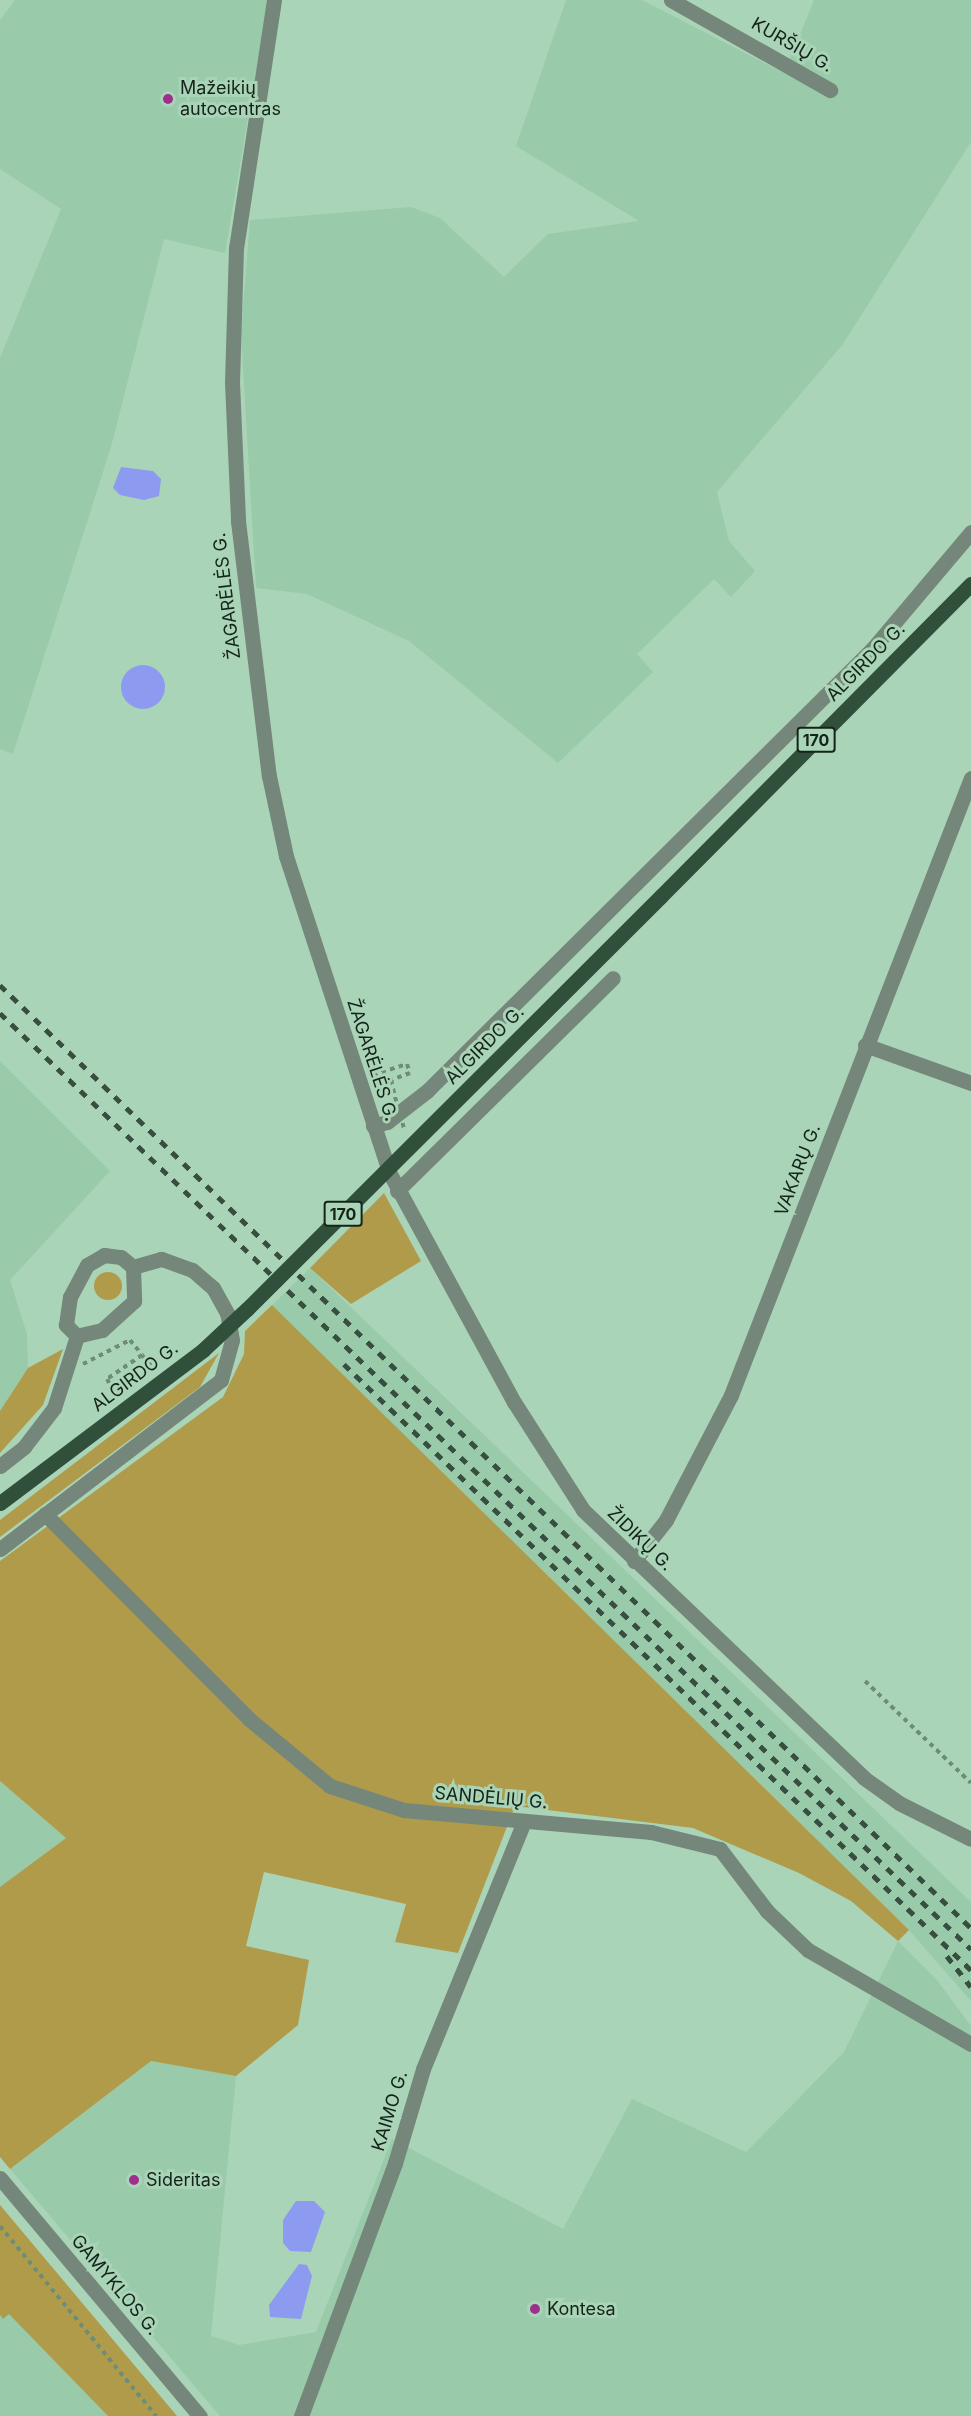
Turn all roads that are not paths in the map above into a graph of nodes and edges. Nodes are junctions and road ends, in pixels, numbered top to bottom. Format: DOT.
graph roads {
  1 [pos="274,0"];
  2 [pos="671,0"];
  3 [pos="830,90"];
  4 [pos="971,532"];
  5 [pos="971,584"];
  6 [pos="971,778"];
  7 [pos="613,978"];
  8 [pos="865,1045"];
  9 [pos="971,1083"];
  10 [pos="373,1125"];
  11 [pos="389,1172"];
  12 [pos="397,1191"];
  13 [pos="133,1267"];
  14 [pos="77,1336"];
  15 [pos="0,1466"];
  16 [pos="0,1503"];
  17 [pos="45,1514"];
  18 [pos="0,1549"];
  19 [pos="634,1561"];
  20 [pos="524,1821"];
  21 [pos="971,1839"];
  22 [pos="971,2044"];
  23 [pos="0,2178"];
  24 [pos="200,2416"];
  25 [pos="301,2416"];
  1 -- 10 [label="street, ŽAGARĖLĖS G."];
  2 -- 3 [label="street, KURŠIŲ G."];
  4 -- 10 [label="street"];
  5 -- 16 [label="main road, ALGIRDO G. / 170, bridge"];
  6 -- 8 [label="street, VAKARŲ G."];
  7 -- 12 [label="street"];
  8 -- 9 [label="street"];
  8 -- 19 [label="street, VAKARŲ G."];
  10 -- 11 [label="street, ŽAGARĖLĖS G."];
  11 -- 12 [label="street, ŽIDIKŲ G."];
  12 -- 19 [label="street, ŽIDIKŲ G."];
  13 -- 14 [label="street"];
  13 -- 14 [label="street"];
  13 -- 17 [label="street"];
  14 -- 15 [label="street"];
  17 -- 18 [label="street"];
  17 -- 20 [label="street, SANDĖLIŲ G."];
  19 -- 21 [label="street, ŽIDIKŲ G."];
  20 -- 22 [label="street, SANDĖLIŲ G."];
  20 -- 25 [label="street, KAIMO G."];
  23 -- 24 [label="street, GAMYKLOS G."];
}
